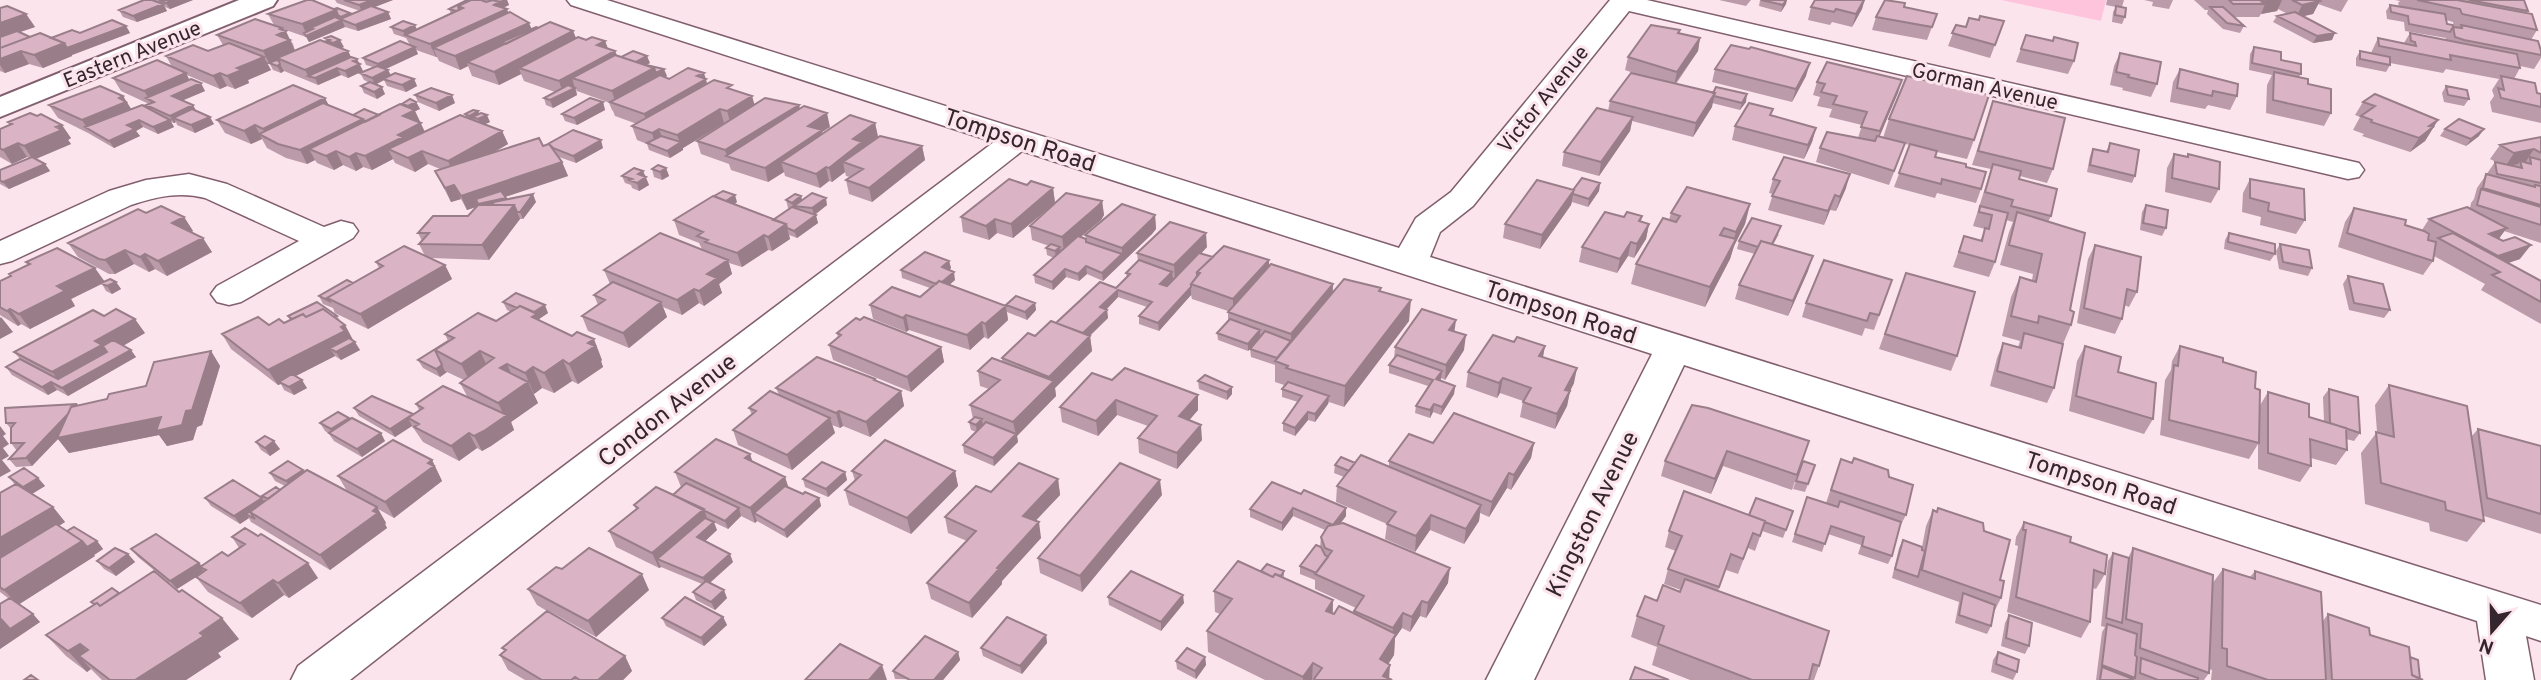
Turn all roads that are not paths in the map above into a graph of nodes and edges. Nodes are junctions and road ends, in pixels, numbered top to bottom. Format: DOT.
graph roads {
  1 [pos="263,0"];
  2 [pos="580,0"];
  3 [pos="1615,2"];
  4 [pos="0,108"];
  5 [pos="1018,139"];
  6 [pos="2348,170"];
  7 [pos="0,254"];
  8 [pos="1411,264"];
  9 [pos="229,294"];
  10 [pos="1674,348"];
  11 [pos="2498,610"];
  12 [pos="2541,623"];
  13 [pos="315,680"];
  14 [pos="1510,680"];
  15 [pos="2510,680"];
  1 -- 4 [label="street, Eastern Avenue"];
  2 -- 5 [label="street, Tompson Road"];
  3 -- 6 [label="street, Gorman Avenue"];
  3 -- 8 [label="street, Victor Avenue"];
  5 -- 8 [label="street, Tompson Road"];
  5 -- 13 [label="street, Condon Avenue"];
  7 -- 9 [label="street"];
  8 -- 10 [label="street, Tompson Road"];
  10 -- 11 [label="street, Tompson Road"];
  10 -- 14 [label="street, Kingston Avenue"];
  11 -- 12 [label="street, Tompson Road"];
  11 -- 15 [label="street"];
}
